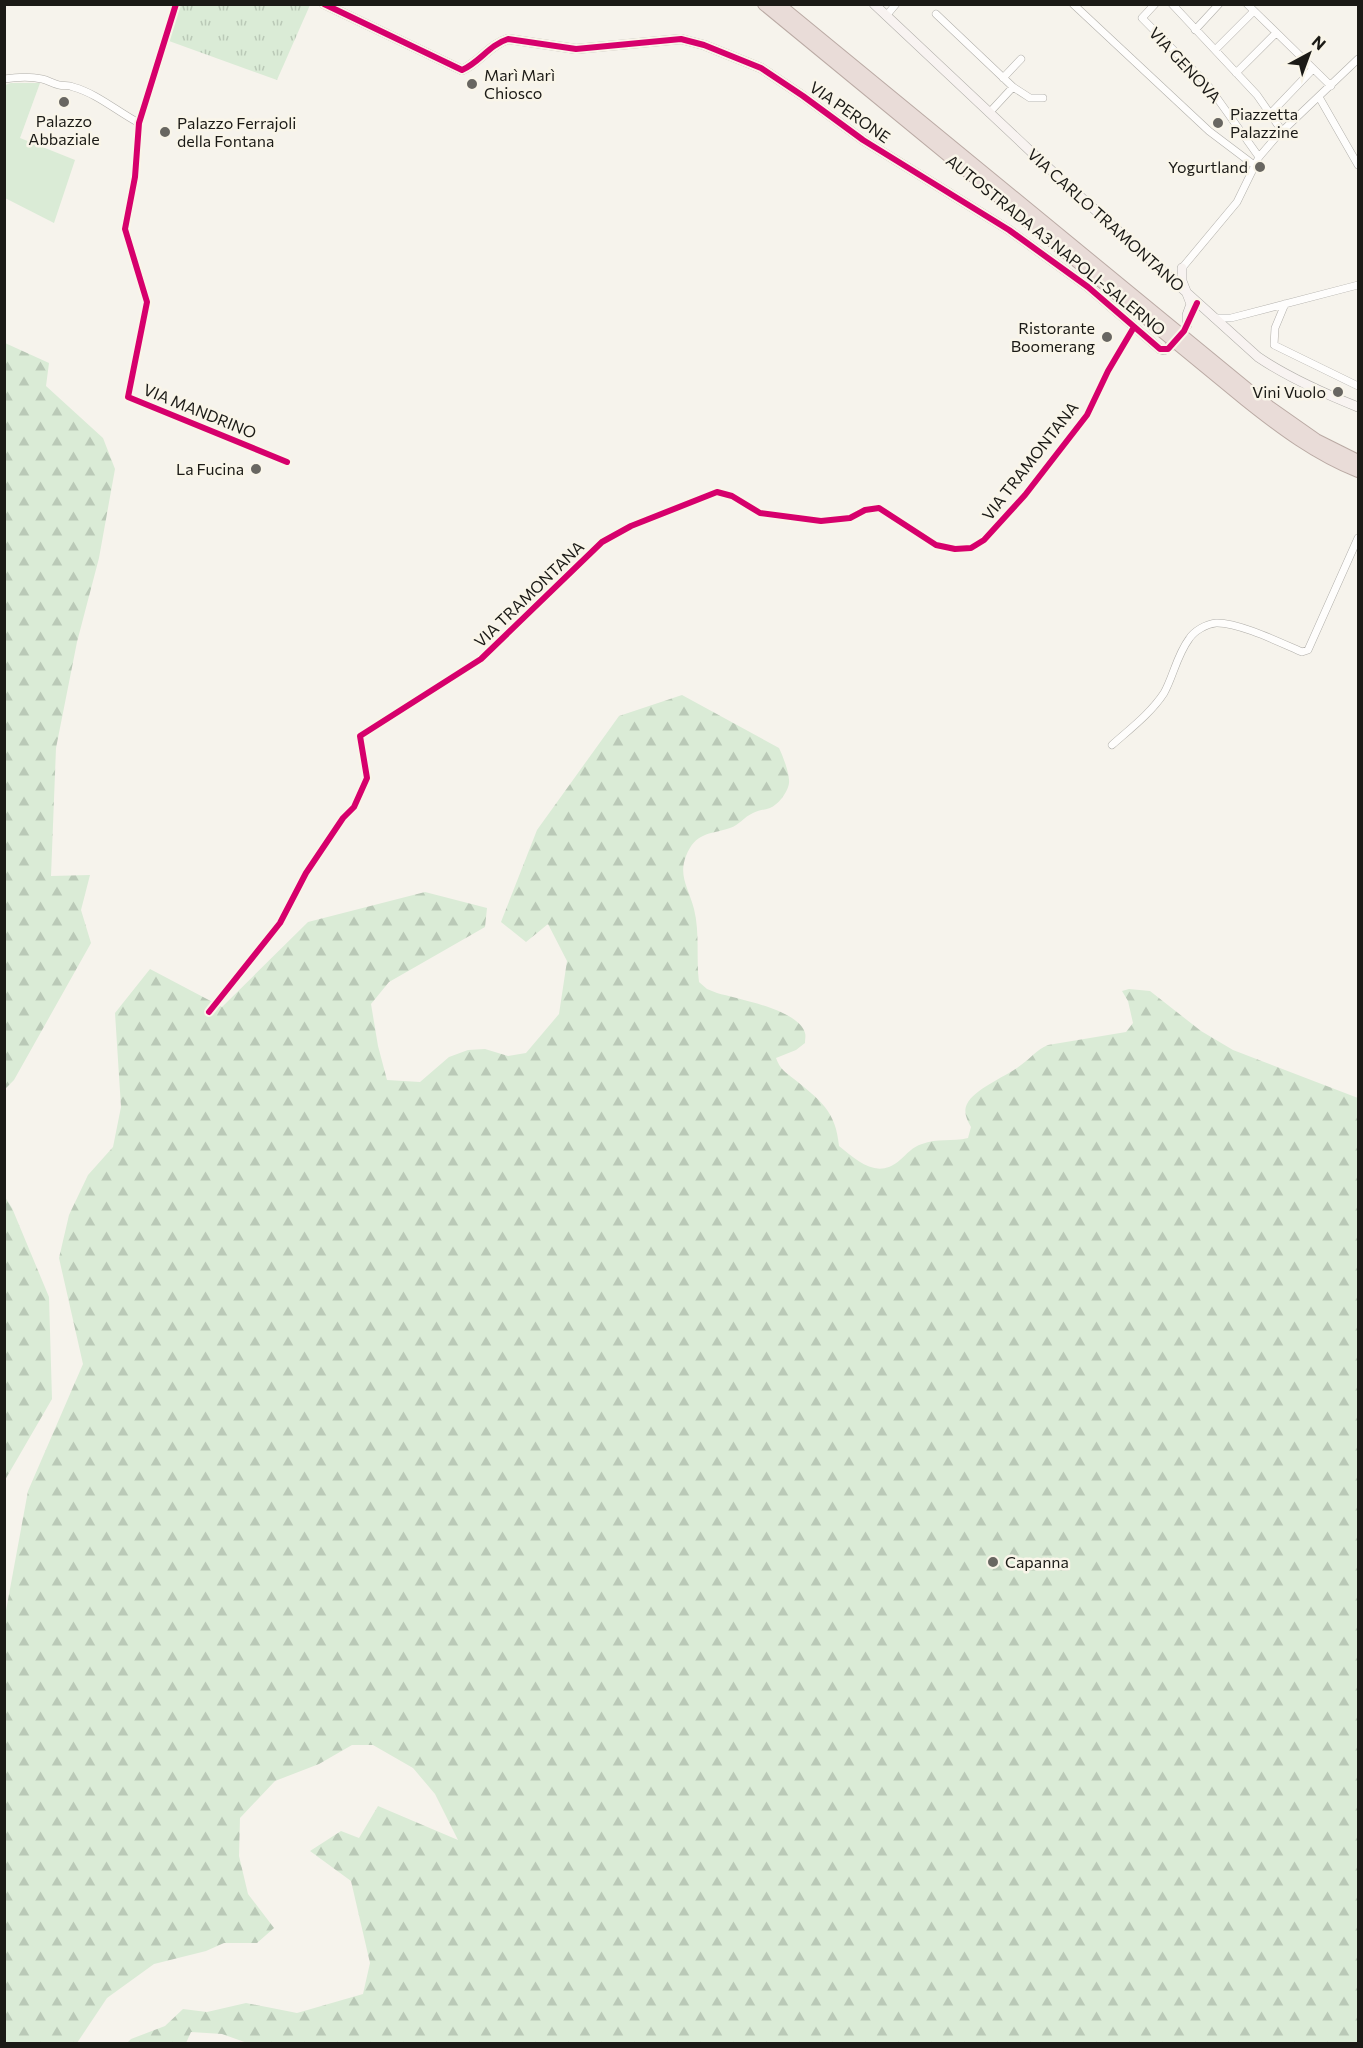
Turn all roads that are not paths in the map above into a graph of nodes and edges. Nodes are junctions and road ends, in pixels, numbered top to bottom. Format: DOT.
graph roads {
  1 [pos="176,4"];
  2 [pos="324,4"];
  3 [pos="764,4"];
  4 [pos="778,4"];
  5 [pos="874,4"];
  6 [pos="896,4"];
  7 [pos="1073,4"];
  8 [pos="1155,4"];
  9 [pos="1172,4"];
  10 [pos="1219,4"];
  11 [pos="1248,5"];
  12 [pos="1254,11"];
  13 [pos="936,14"];
  14 [pos="886,16"];
  15 [pos="1195,30"];
  16 [pos="1276,33"];
  17 [pos="1215,50"];
  18 [pos="1021,59"];
  19 [pos="1359,59"];
  20 [pos="1313,69"];
  21 [pos="1236,73"];
  22 [pos="1003,78"];
  23 [pos="4,79"];
  24 [pos="1331,86"];
  25 [pos="1013,87"];
  26 [pos="1319,97"];
  27 [pos="1043,98"];
  28 [pos="989,113"];
  29 [pos="1270,114"];
  30 [pos="139,123"];
  31 [pos="1282,132"];
  32 [pos="1259,157"];
  33 [pos="1254,165"];
  34 [pos="1359,165"];
  35 [pos="1159,268"];
  36 [pos="1182,268"];
  37 [pos="1172,279"];
  38 [pos="1359,285"];
  39 [pos="1188,294"];
  40 [pos="1285,304"];
  41 [pos="1201,307"];
  42 [pos="1214,318"];
  43 [pos="1134,327"];
  44 [pos="1171,346"];
  45 [pos="1359,386"];
  46 [pos="1359,407"];
  47 [pos="1359,461"];
  48 [pos="287,462"];
  49 [pos="1359,471"];
  50 [pos="1359,538"];
  51 [pos="1112,745"];
  52 [pos="209,1012"];
  1 -- 30 [label="street"];
  2 -- 43 [label="street, VIA PERONE"];
  3 -- 49 [label="highway, AUTOSTRADA A3 NAPOLI-SALERNO"];
  4 -- 47 [label="highway, AUTOSTRADA A3 NAPOLI-SALERNO"];
  5 -- 14 [label="street, VIA CARLO TRAMONTANO"];
  6 -- 14 [label="street"];
  7 -- 33 [label="street"];
  8 -- 32 [label="street, VIA GENOVA"];
  9 -- 15 [label="street"];
  10 -- 15 [label="street"];
  11 -- 12 [label="street"];
  12 -- 16 [label="street"];
  12 -- 17 [label="street"];
  13 -- 22 [label="street"];
  14 -- 28 [label="street, VIA CARLO TRAMONTANO"];
  15 -- 17 [label="street"];
  16 -- 20 [label="street"];
  16 -- 21 [label="street"];
  17 -- 21 [label="street"];
  18 -- 22 [label="street"];
  19 -- 24 [label="street"];
  20 -- 24 [label="street"];
  20 -- 29 [label="street"];
  21 -- 29 [label="street"];
  22 -- 25 [label="street"];
  23 -- 30 [label="street"];
  24 -- 26 [label="street"];
  25 -- 27 [label="street"];
  25 -- 28 [label="street"];
  26 -- 31 [label="street"];
  26 -- 34 [label="street"];
  28 -- 35 [label="street, VIA CARLO TRAMONTANO"];
  29 -- 31 [label="street"];
  30 -- 48 [label="street, VIA MANDRINO"];
  31 -- 32 [label="street"];
  32 -- 33 [label="street"];
  33 -- 36 [label="street"];
  35 -- 36 [label="street"];
  35 -- 37 [label="street, VIA CARLO TRAMONTANO"];
  36 -- 37 [label="street"];
  36 -- 39 [label="street"];
  37 -- 39 [label="street, VIA CARLO TRAMONTANO"];
  38 -- 40 [label="street"];
  39 -- 41 [label="street, VIA CARLO TRAMONTANO"];
  39 -- 41 [label="street"];
  40 -- 42 [label="street"];
  40 -- 45 [label="street"];
  41 -- 42 [label="street, VIA CARLO TRAMONTANO"];
  42 -- 46 [label="street, VIA CARLO TRAMONTANO"];
  43 -- 44 [label="street, VIA PERONE"];
  43 -- 52 [label="street, VIA TRAMONTANA"];
  50 -- 51 [label="street"];
}
